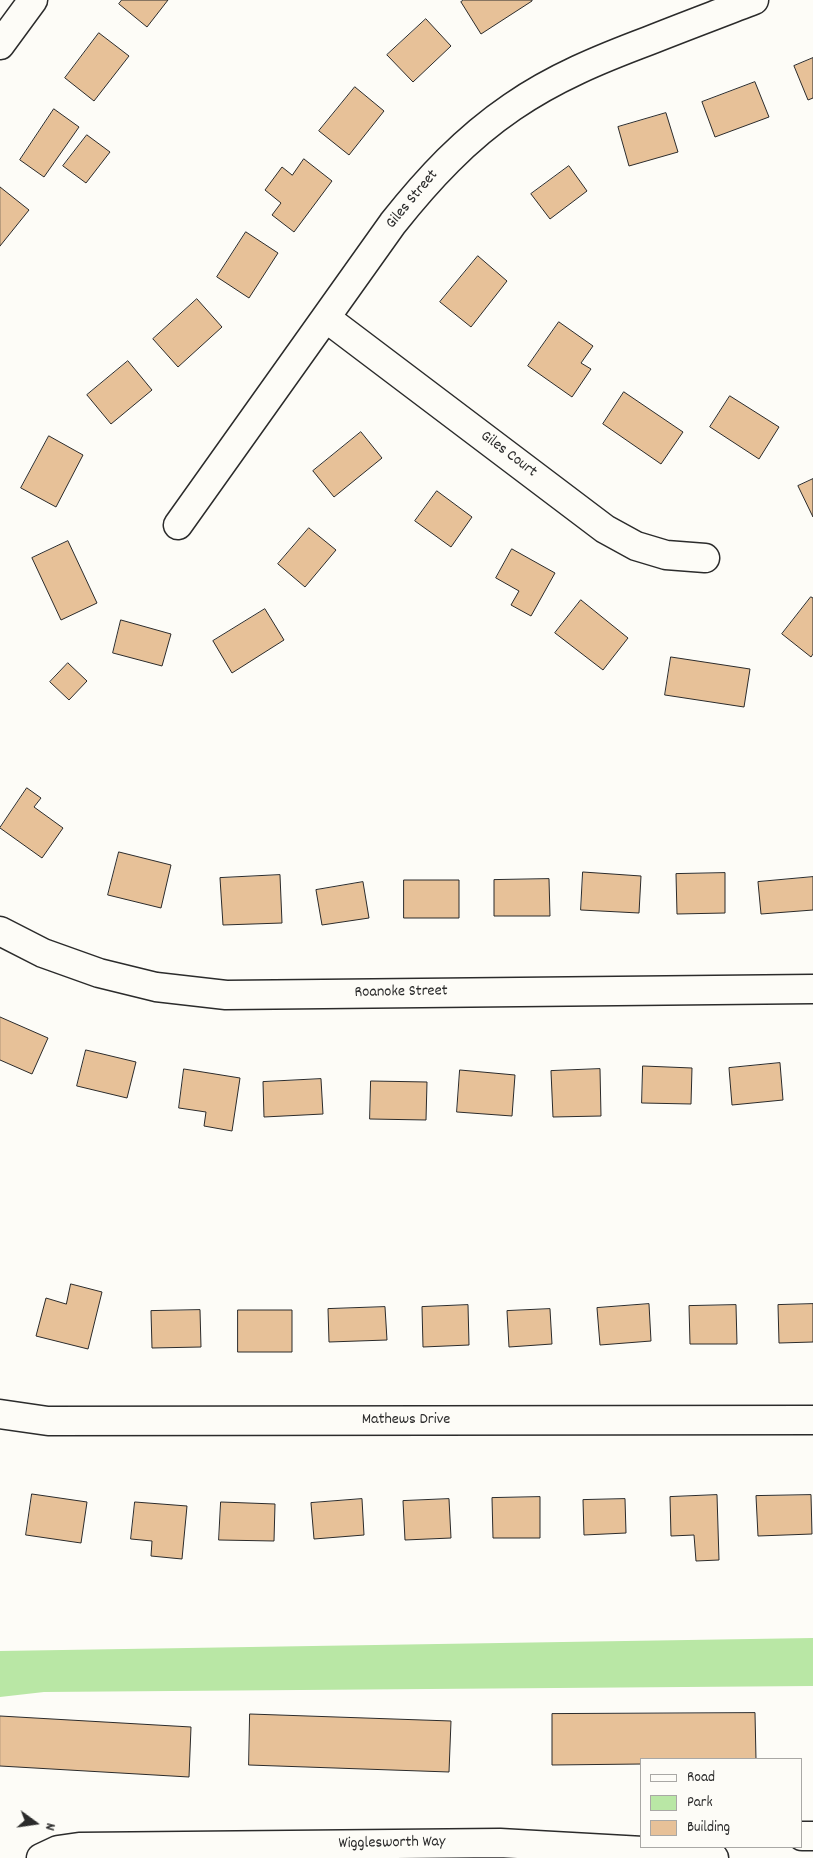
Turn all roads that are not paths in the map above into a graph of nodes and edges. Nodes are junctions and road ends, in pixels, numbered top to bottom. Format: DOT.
graph roads {
  1 [pos="33,0"];
  2 [pos="754,0"];
  3 [pos="0,45"];
  4 [pos="326,318"];
  5 [pos="178,525"];
  6 [pos="705,558"];
  7 [pos="0,931"];
  8 [pos="813,989"];
  9 [pos="0,1414"];
  10 [pos="813,1420"];
  11 [pos="41,1858"];
  12 [pos="714,1858"];
  1 -- 3 [label="street"];
  2 -- 4 [label="street, Giles Street"];
  4 -- 5 [label="street, Giles Street"];
  4 -- 6 [label="street, Giles Court"];
  7 -- 8 [label="street, Roanoke Street"];
  9 -- 10 [label="street, Mathews Drive"];
  11 -- 12 [label="street, Wigglesworth Way"];
}
